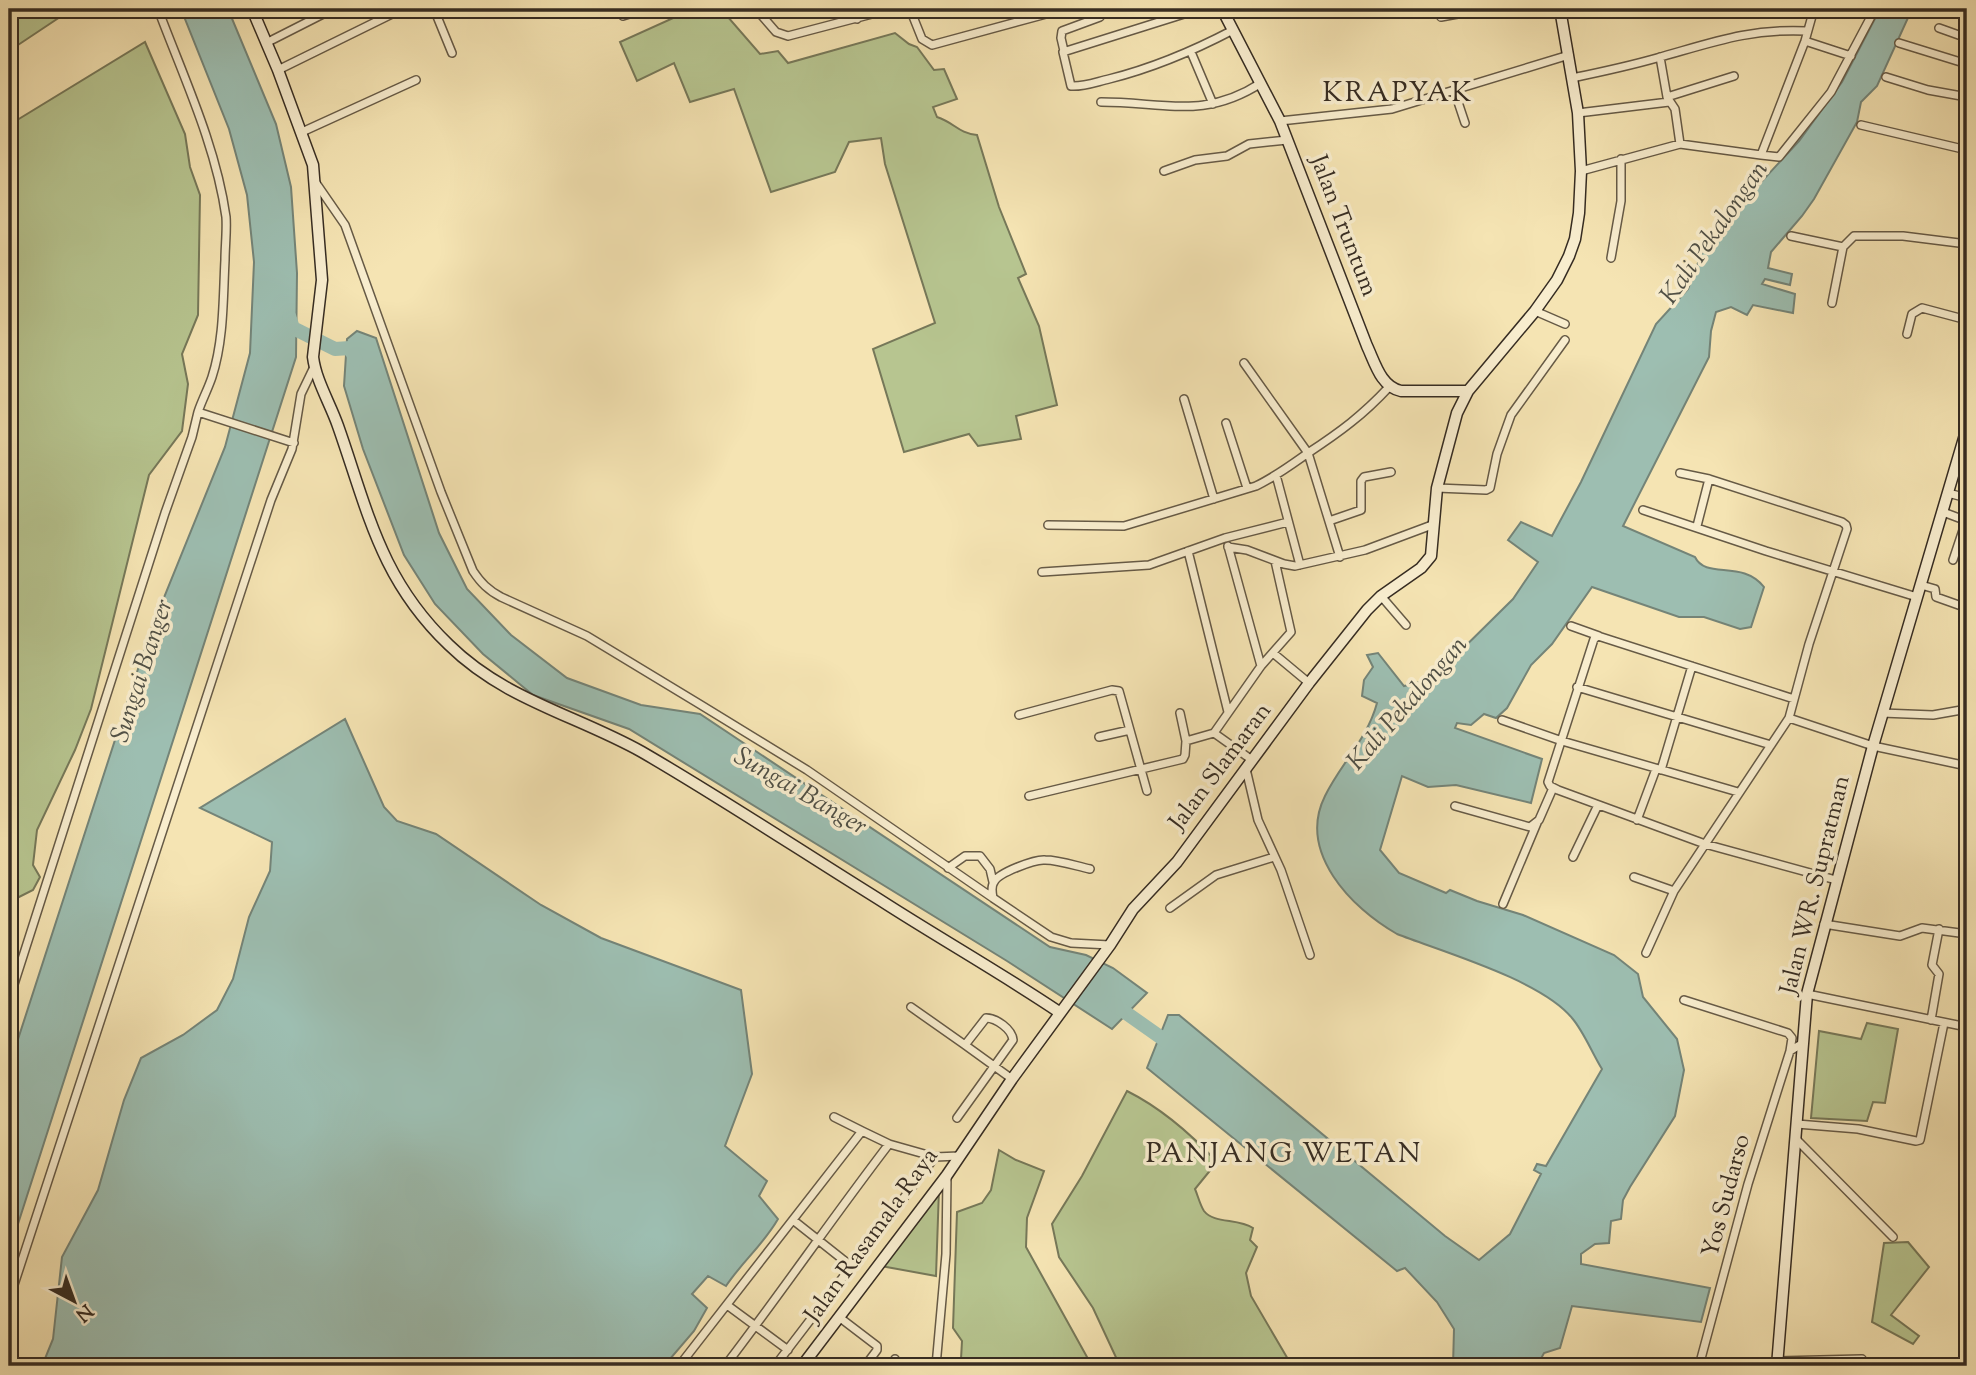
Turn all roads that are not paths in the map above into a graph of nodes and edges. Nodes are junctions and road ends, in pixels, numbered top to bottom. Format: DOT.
graph roads {
  1 [pos="158,9"];
  2 [pos="333,9"];
  3 [pos="402,9"];
  4 [pos="434,9"];
  5 [pos="615,9"];
  6 [pos="645,9"];
  7 [pos="758,9"];
  8 [pos="853,9"];
  9 [pos="891,9"];
  10 [pos="910,9"];
  11 [pos="1051,9"];
  12 [pos="1200,9"];
  13 [pos="1222,9"];
  14 [pos="1485,9"];
  15 [pos="1560,9"];
  16 [pos="1814,9"];
  17 [pos="1875,9"];
  18 [pos="256,10"];
  19 [pos="1100,17"];
  20 [pos="1441,17"];
  21 [pos="857,19"];
  22 [pos="1939,28"];
  23 [pos="1233,30"];
  24 [pos="1807,31"];
  25 [pos="1967,38"];
  26 [pos="1805,41"];
  27 [pos="266,43"];
  28 [pos="1899,43"];
  29 [pos="1064,51"];
  30 [pos="1191,52"];
  31 [pos="452,53"];
  32 [pos="1569,55"];
  33 [pos="1851,56"];
  34 [pos="1660,57"];
  35 [pos="1967,64"];
  36 [pos="278,70"];
  37 [pos="1734,76"];
  38 [pos="1886,77"];
  39 [pos="1572,78"];
  40 [pos="416,80"];
  41 [pos="1261,83"];
  42 [pos="1454,90"];
  43 [pos="1967,97"];
  44 [pos="1668,100"];
  45 [pos="1101,102"];
  46 [pos="1213,104"];
  47 [pos="1578,113"];
  48 [pos="1280,121"];
  49 [pos="1465,123"];
  50 [pos="1861,125"];
  51 [pos="302,132"];
  52 [pos="1287,140"];
  53 [pos="1679,144"];
  54 [pos="1967,150"];
  55 [pos="1761,155"];
  56 [pos="1621,159"];
  57 [pos="1164,171"];
  58 [pos="1581,171"];
  59 [pos="316,183"];
  60 [pos="1791,236"];
  61 [pos="1967,244"];
  62 [pos="1843,247"];
  63 [pos="1611,258"];
  64 [pos="1832,303"];
  65 [pos="1535,311"];
  66 [pos="1967,320"];
  67 [pos="1564,324"];
  68 [pos="1907,334"];
  69 [pos="1565,340"];
  70 [pos="313,362"];
  71 [pos="1244,363"];
  72 [pos="1389,387"];
  73 [pos="1468,391"];
  74 [pos="1184,399"];
  75 [pos="199,412"];
  76 [pos="1226,423"];
  77 [pos="1967,428"];
  78 [pos="292,443"];
  79 [pos="1308,453"];
  80 [pos="1391,472"];
  81 [pos="1680,473"];
  82 [pos="1276,475"];
  83 [pos="1709,479"];
  84 [pos="1247,488"];
  85 [pos="1437,488"];
  86 [pos="1958,495"];
  87 [pos="1214,499"];
  88 [pos="1643,510"];
  89 [pos="1946,512"];
  90 [pos="1329,521"];
  91 [pos="1967,521"];
  92 [pos="1288,522"];
  93 [pos="1433,525"];
  94 [pos="1048,526"];
  95 [pos="1697,526"];
  96 [pos="1225,538"];
  97 [pos="1228,547"];
  98 [pos="1188,551"];
  99 [pos="1340,557"];
  100 [pos="1953,560"];
  101 [pos="1275,561"];
  102 [pos="1300,565"];
  103 [pos="1833,571"];
  104 [pos="1042,572"];
  105 [pos="1929,587"];
  106 [pos="1381,596"];
  107 [pos="1917,597"];
  108 [pos="1967,608"];
  109 [pos="1406,625"];
  110 [pos="1571,626"];
  111 [pos="1600,636"];
  112 [pos="1273,653"];
  113 [pos="1261,666"];
  114 [pos="1692,666"];
  115 [pos="1309,683"];
  116 [pos="1577,687"];
  117 [pos="1794,699"];
  118 [pos="1967,709"];
  119 [pos="1228,712"];
  120 [pos="1180,713"];
  121 [pos="1882,713"];
  122 [pos="1019,715"];
  123 [pos="1676,718"];
  124 [pos="1789,718"];
  125 [pos="1502,720"];
  126 [pos="1130,730"];
  127 [pos="1214,733"];
  128 [pos="1099,737"];
  129 [pos="1186,741"];
  130 [pos="1562,741"];
  131 [pos="1771,745"];
  132 [pos="1876,746"];
  133 [pos="1249,764"];
  134 [pos="1967,766"];
  135 [pos="1141,769"];
  136 [pos="1658,769"];
  137 [pos="1553,788"];
  138 [pos="1147,791"];
  139 [pos="1738,792"];
  140 [pos="1030,796"];
  141 [pos="1598,805"];
  142 [pos="1455,806"];
  143 [pos="1637,820"];
  144 [pos="1537,822"];
  145 [pos="1705,844"];
  146 [pos="1274,857"];
  147 [pos="1573,857"];
  148 [pos="948,868"];
  149 [pos="1090,869"];
  150 [pos="1634,877"];
  151 [pos="1836,880"];
  152 [pos="993,882"];
  153 [pos="1674,891"];
  154 [pos="993,898"];
  155 [pos="1503,904"];
  156 [pos="1170,908"];
  157 [pos="1824,923"];
  158 [pos="1939,929"];
  159 [pos="1967,934"];
  160 [pos="1107,950"];
  161 [pos="1646,953"];
  162 [pos="1310,955"];
  163 [pos="1807,994"];
  164 [pos="9,1000"];
  165 [pos="1684,1000"];
  166 [pos="911,1007"];
  167 [pos="1059,1013"];
  168 [pos="1931,1020"];
  169 [pos="1944,1023"];
  170 [pos="1967,1027"];
  171 [pos="1803,1043"];
  172 [pos="965,1045"];
  173 [pos="1790,1051"];
  174 [pos="995,1066"];
  175 [pos="1012,1079"];
  176 [pos="834,1116"];
  177 [pos="957,1118"];
  178 [pos="1797,1124"];
  179 [pos="862,1131"];
  180 [pos="1797,1140"];
  181 [pos="889,1144"];
  182 [pos="959,1156"];
  183 [pos="935,1157"];
  184 [pos="947,1175"];
  185 [pos="793,1220"];
  186 [pos="1893,1237"];
  187 [pos="816,1240"];
  188 [pos="851,1266"];
  189 [pos="9,1300"];
  190 [pos="727,1305"];
  191 [pos="839,1317"];
  192 [pos="756,1326"];
  193 [pos="788,1350"];
  194 [pos="1862,1359"];
  195 [pos="1778,1364"];
  196 [pos="679,1366"];
  197 [pos="725,1366"];
  198 [pos="775,1366"];
  199 [pos="802,1366"];
  200 [pos="865,1366"];
  201 [pos="936,1366"];
  202 [pos="1699,1366"];
  1 -- 75 [label="street"];
  2 -- 27 [label="street"];
  3 -- 36 [label="street"];
  4 -- 31 [label="street"];
  5 -- 6 [label="street"];
  7 -- 21 [label="street"];
  8 -- 21 [label="street"];
  9 -- 21 [label="street"];
  10 -- 11 [label="street"];
  12 -- 29 [label="street"];
  13 -- 23 [label="street, Jalan Truntum"];
  14 -- 20 [label="street"];
  15 -- 32 [label="street, Jalan Slamaran"];
  16 -- 24 [label="street"];
  17 -- 33 [label="street"];
  18 -- 27 [label="street"];
  19 -- 29 [label="street"];
  22 -- 25 [label="street"];
  23 -- 30 [label="street"];
  23 -- 41 [label="street, Jalan Truntum"];
  24 -- 26 [label="street"];
  24 -- 34 [label="street"];
  26 -- 33 [label="street"];
  26 -- 55 [label="street"];
  27 -- 36 [label="street"];
  28 -- 35 [label="street"];
  29 -- 30 [label="street"];
  30 -- 46 [label="street"];
  32 -- 39 [label="street, Jalan Slamaran"];
  32 -- 42 [label="street"];
  33 -- 55 [label="street"];
  34 -- 39 [label="street"];
  34 -- 44 [label="street"];
  36 -- 51 [label="street"];
  37 -- 44 [label="street"];
  38 -- 43 [label="street"];
  39 -- 47 [label="street, Jalan Slamaran"];
  40 -- 51 [label="street"];
  41 -- 46 [label="street"];
  41 -- 48 [label="street, Jalan Truntum"];
  42 -- 48 [label="street"];
  42 -- 49 [label="street"];
  44 -- 47 [label="street"];
  44 -- 53 [label="street"];
  45 -- 46 [label="street"];
  47 -- 58 [label="street, Jalan Slamaran"];
  48 -- 52 [label="street, Jalan Truntum"];
  50 -- 54 [label="street"];
  51 -- 59 [label="street"];
  52 -- 57 [label="street"];
  52 -- 72 [label="street, Jalan Truntum"];
  53 -- 55 [label="street"];
  53 -- 56 [label="street"];
  56 -- 58 [label="street"];
  56 -- 63 [label="street"];
  58 -- 65 [label="street, Jalan Slamaran"];
  59 -- 70 [label="street"];
  59 -- 148 [label="street"];
  60 -- 62 [label="street"];
  61 -- 62 [label="street"];
  62 -- 64 [label="street"];
  65 -- 67 [label="street"];
  65 -- 73 [label="street, Jalan Slamaran"];
  66 -- 68 [label="street"];
  69 -- 85 [label="street"];
  70 -- 78 [label="street"];
  70 -- 167 [label="street"];
  71 -- 79 [label="street"];
  72 -- 73 [label="street"];
  72 -- 79 [label="street"];
  73 -- 85 [label="street, Jalan Slamaran"];
  74 -- 87 [label="street"];
  75 -- 78 [label="street"];
  75 -- 164 [label="street"];
  76 -- 84 [label="street"];
  77 -- 86 [label="street, Jalan WR. Supratman"];
  78 -- 189 [label="street"];
  79 -- 82 [label="street"];
  79 -- 90 [label="street"];
  80 -- 90 [label="street"];
  81 -- 83 [label="street"];
  82 -- 84 [label="street"];
  82 -- 92 [label="street"];
  83 -- 95 [label="street"];
  83 -- 103 [label="street"];
  84 -- 87 [label="street"];
  85 -- 93 [label="street, Jalan Slamaran"];
  86 -- 89 [label="street, Jalan WR. Supratman"];
  87 -- 94 [label="street"];
  88 -- 95 [label="street"];
  89 -- 91 [label="street"];
  89 -- 105 [label="street, Jalan WR. Supratman"];
  90 -- 99 [label="street"];
  91 -- 100 [label="street"];
  92 -- 96 [label="street"];
  92 -- 102 [label="street"];
  93 -- 99 [label="street"];
  93 -- 106 [label="street, Jalan Slamaran"];
  95 -- 103 [label="street"];
  96 -- 97 [label="street"];
  96 -- 98 [label="street"];
  97 -- 101 [label="street"];
  97 -- 113 [label="street"];
  98 -- 104 [label="street"];
  98 -- 119 [label="street"];
  99 -- 102 [label="street"];
  101 -- 102 [label="street"];
  101 -- 112 [label="street"];
  103 -- 107 [label="street"];
  103 -- 117 [label="street"];
  105 -- 107 [label="street, Jalan WR. Supratman"];
  105 -- 108 [label="street"];
  106 -- 109 [label="street"];
  106 -- 115 [label="street, Jalan Slamaran"];
  107 -- 121 [label="street, Jalan WR. Supratman"];
  110 -- 111 [label="street"];
  111 -- 114 [label="street"];
  111 -- 116 [label="street"];
  112 -- 113 [label="street"];
  112 -- 115 [label="street"];
  113 -- 119 [label="street"];
  114 -- 117 [label="street"];
  114 -- 123 [label="street"];
  115 -- 133 [label="street, Jalan Slamaran"];
  116 -- 123 [label="street"];
  116 -- 130 [label="street"];
  117 -- 124 [label="street"];
  118 -- 121 [label="street"];
  119 -- 127 [label="street"];
  120 -- 129 [label="street"];
  121 -- 132 [label="street, Jalan WR. Supratman"];
  122 -- 126 [label="street"];
  123 -- 131 [label="street"];
  123 -- 136 [label="street"];
  124 -- 131 [label="street"];
  124 -- 132 [label="street"];
  125 -- 130 [label="street"];
  126 -- 128 [label="street"];
  126 -- 135 [label="street"];
  127 -- 129 [label="street"];
  127 -- 133 [label="street"];
  129 -- 135 [label="street"];
  130 -- 136 [label="street"];
  130 -- 137 [label="street"];
  131 -- 139 [label="street"];
  132 -- 134 [label="street"];
  132 -- 151 [label="street, Jalan WR. Supratman"];
  133 -- 146 [label="street"];
  133 -- 160 [label="street, Jalan Slamaran"];
  135 -- 138 [label="street"];
  135 -- 140 [label="street"];
  136 -- 139 [label="street"];
  136 -- 143 [label="street"];
  137 -- 141 [label="street"];
  137 -- 144 [label="street"];
  139 -- 145 [label="street"];
  141 -- 143 [label="street"];
  141 -- 147 [label="street"];
  142 -- 144 [label="street"];
  143 -- 145 [label="street"];
  144 -- 155 [label="street"];
  145 -- 151 [label="street"];
  145 -- 153 [label="street"];
  146 -- 156 [label="street"];
  146 -- 162 [label="street"];
  148 -- 152 [label="street"];
  148 -- 154 [label="street"];
  149 -- 152 [label="street"];
  150 -- 153 [label="street"];
  151 -- 157 [label="street, Jalan WR. Supratman"];
  152 -- 154 [label="street"];
  153 -- 161 [label="street"];
  154 -- 160 [label="street"];
  157 -- 158 [label="street"];
  157 -- 163 [label="street, Jalan WR. Supratman"];
  158 -- 159 [label="street"];
  158 -- 168 [label="street"];
  160 -- 167 [label="street, Jalan Slamaran"];
  163 -- 168 [label="street"];
  163 -- 171 [label="street, Jalan WR. Supratman"];
  165 -- 173 [label="street"];
  166 -- 172 [label="street"];
  167 -- 175 [label="street, Jalan Slamaran"];
  168 -- 169 [label="street"];
  169 -- 170 [label="street"];
  169 -- 178 [label="street"];
  171 -- 173 [label="street"];
  171 -- 178 [label="street, Jalan WR. Supratman"];
  172 -- 174 [label="street"];
  172 -- 174 [label="street"];
  173 -- 202 [label="street, Yos Sudarso"];
  174 -- 175 [label="street"];
  174 -- 177 [label="street"];
  175 -- 182 [label="street, Jalan Slamaran"];
  176 -- 179 [label="street"];
  178 -- 180 [label="street, Jalan WR. Supratman"];
  179 -- 181 [label="street"];
  179 -- 185 [label="street"];
  180 -- 186 [label="street"];
  180 -- 195 [label="street, Jalan WR. Supratman"];
  181 -- 183 [label="street"];
  181 -- 187 [label="street"];
  182 -- 183 [label="street, Jalan Rasamala Raya"];
  182 -- 184 [label="street, Jalan Rasamala Raya"];
  183 -- 188 [label="street, Jalan Rasamala Raya"];
  184 -- 191 [label="street, Jalan Rasamala Raya"];
  184 -- 201 [label="street"];
  185 -- 187 [label="street"];
  185 -- 190 [label="street"];
  187 -- 188 [label="street"];
  187 -- 192 [label="street"];
  188 -- 193 [label="street, Jalan Rasamala Raya"];
  190 -- 192 [label="street"];
  190 -- 196 [label="street"];
  191 -- 199 [label="street, Jalan Rasamala Raya"];
  191 -- 200 [label="street"];
  192 -- 193 [label="street"];
  192 -- 197 [label="street"];
  193 -- 198 [label="street, Jalan Rasamala Raya"];
  194 -- 195 [label="street"];
}
